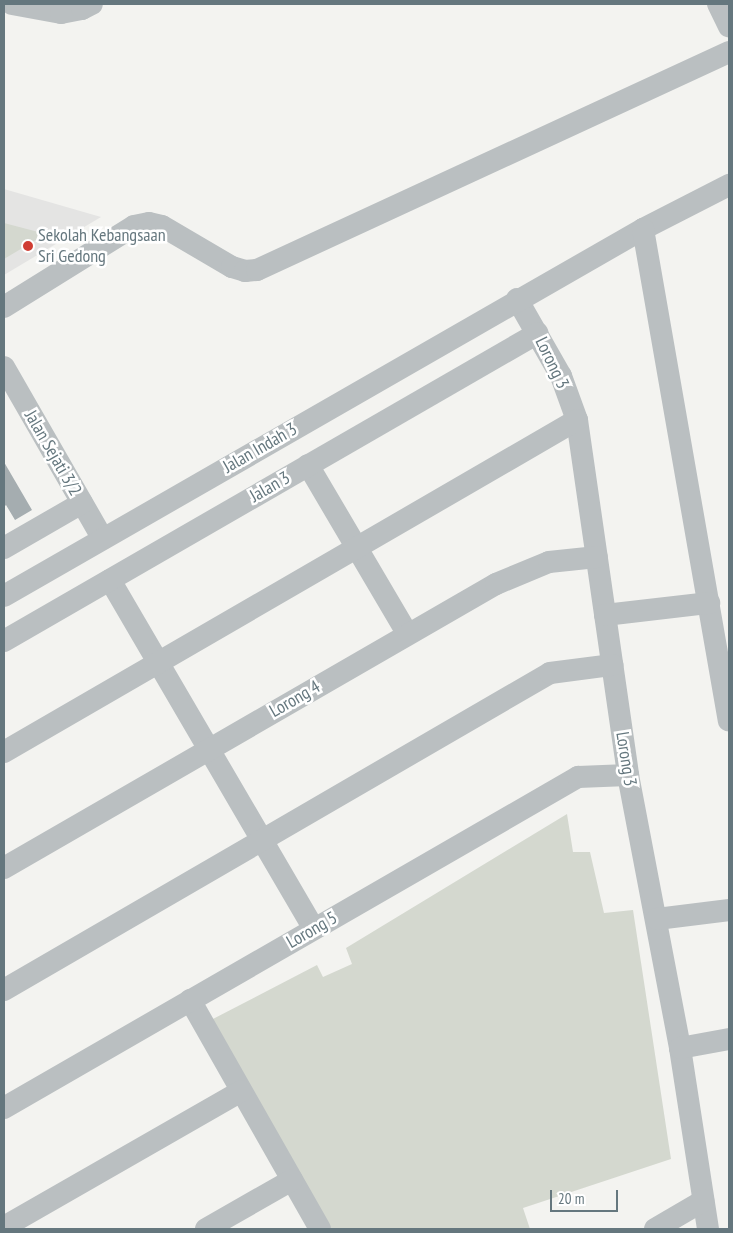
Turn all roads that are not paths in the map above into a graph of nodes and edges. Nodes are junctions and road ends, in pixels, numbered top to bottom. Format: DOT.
graph roads {
  1 [pos="12,4"];
  2 [pos="92,4"];
  3 [pos="718,4"];
  4 [pos="729,27"];
  5 [pos="729,52"];
  6 [pos="729,185"];
  7 [pos="643,229"];
  8 [pos="517,299"];
  9 [pos="4,307"];
  10 [pos="538,333"];
  11 [pos="4,367"];
  12 [pos="577,420"];
  13 [pos="308,465"];
  14 [pos="82,503"];
  15 [pos="103,539"];
  16 [pos="358,547"];
  17 [pos="4,548"];
  18 [pos="597,556"];
  19 [pos="110,580"];
  20 [pos="4,596"];
  21 [pos="709,603"];
  22 [pos="605,615"];
  23 [pos="407,633"];
  24 [pos="4,642"];
  25 [pos="159,662"];
  26 [pos="612,665"];
  27 [pos="729,721"];
  28 [pos="209,749"];
  29 [pos="4,752"];
  30 [pos="628,775"];
  31 [pos="262,840"];
  32 [pos="4,868"];
  33 [pos="729,910"];
  34 [pos="657,919"];
  35 [pos="314,929"];
  36 [pos="4,990"];
  37 [pos="190,1000"];
  38 [pos="729,1039"];
  39 [pos="680,1048"];
  40 [pos="241,1091"];
  41 [pos="6,1101"];
  42 [pos="292,1180"];
  43 [pos="703,1201"];
  44 [pos="4,1227"];
  45 [pos="206,1229"];
  46 [pos="320,1229"];
  47 [pos="655,1229"];
  48 [pos="708,1229"];
  1 -- 2 [label="street"];
  3 -- 4 [label="street"];
  5 -- 9 [label="street"];
  6 -- 7 [label="street, Jalan Indah 3"];
  7 -- 8 [label="street, Jalan Indah 3"];
  7 -- 21 [label="street"];
  8 -- 10 [label="street, Lorong 3"];
  8 -- 15 [label="street, Jalan Indah 3"];
  10 -- 12 [label="street, Lorong 3"];
  10 -- 13 [label="street, Jalan 3"];
  11 -- 14 [label="street, Jalan Sejati 3/2"];
  12 -- 16 [label="street"];
  12 -- 18 [label="street, Lorong 3"];
  13 -- 16 [label="street"];
  13 -- 19 [label="street, Jalan 3"];
  14 -- 15 [label="street, Jalan Sejati 3/2"];
  14 -- 17 [label="street"];
  15 -- 20 [label="street, Jalan Indah 3"];
  16 -- 23 [label="street"];
  16 -- 25 [label="street"];
  18 -- 22 [label="street, Lorong 3"];
  18 -- 23 [label="street, Lorong 4"];
  19 -- 24 [label="street, Jalan 3"];
  19 -- 25 [label="street"];
  21 -- 22 [label="street"];
  21 -- 27 [label="street"];
  22 -- 26 [label="street, Lorong 3"];
  23 -- 28 [label="street, Lorong 4"];
  25 -- 28 [label="street"];
  25 -- 29 [label="street"];
  26 -- 30 [label="street, Lorong 3"];
  26 -- 31 [label="street"];
  28 -- 31 [label="street"];
  28 -- 32 [label="street, Lorong 4"];
  30 -- 34 [label="street, Lorong 3"];
  30 -- 35 [label="street, Lorong 5"];
  31 -- 35 [label="street"];
  31 -- 36 [label="street"];
  33 -- 34 [label="street"];
  34 -- 39 [label="street, Lorong 3"];
  35 -- 37 [label="street, Lorong 5"];
  37 -- 40 [label="street"];
  37 -- 41 [label="street, Lorong 5"];
  38 -- 39 [label="street"];
  39 -- 43 [label="street, Lorong 3"];
  40 -- 42 [label="street"];
  40 -- 44 [label="street"];
  42 -- 45 [label="street"];
  42 -- 46 [label="street"];
  43 -- 47 [label="street"];
  43 -- 48 [label="street, Lorong 3"];
}
